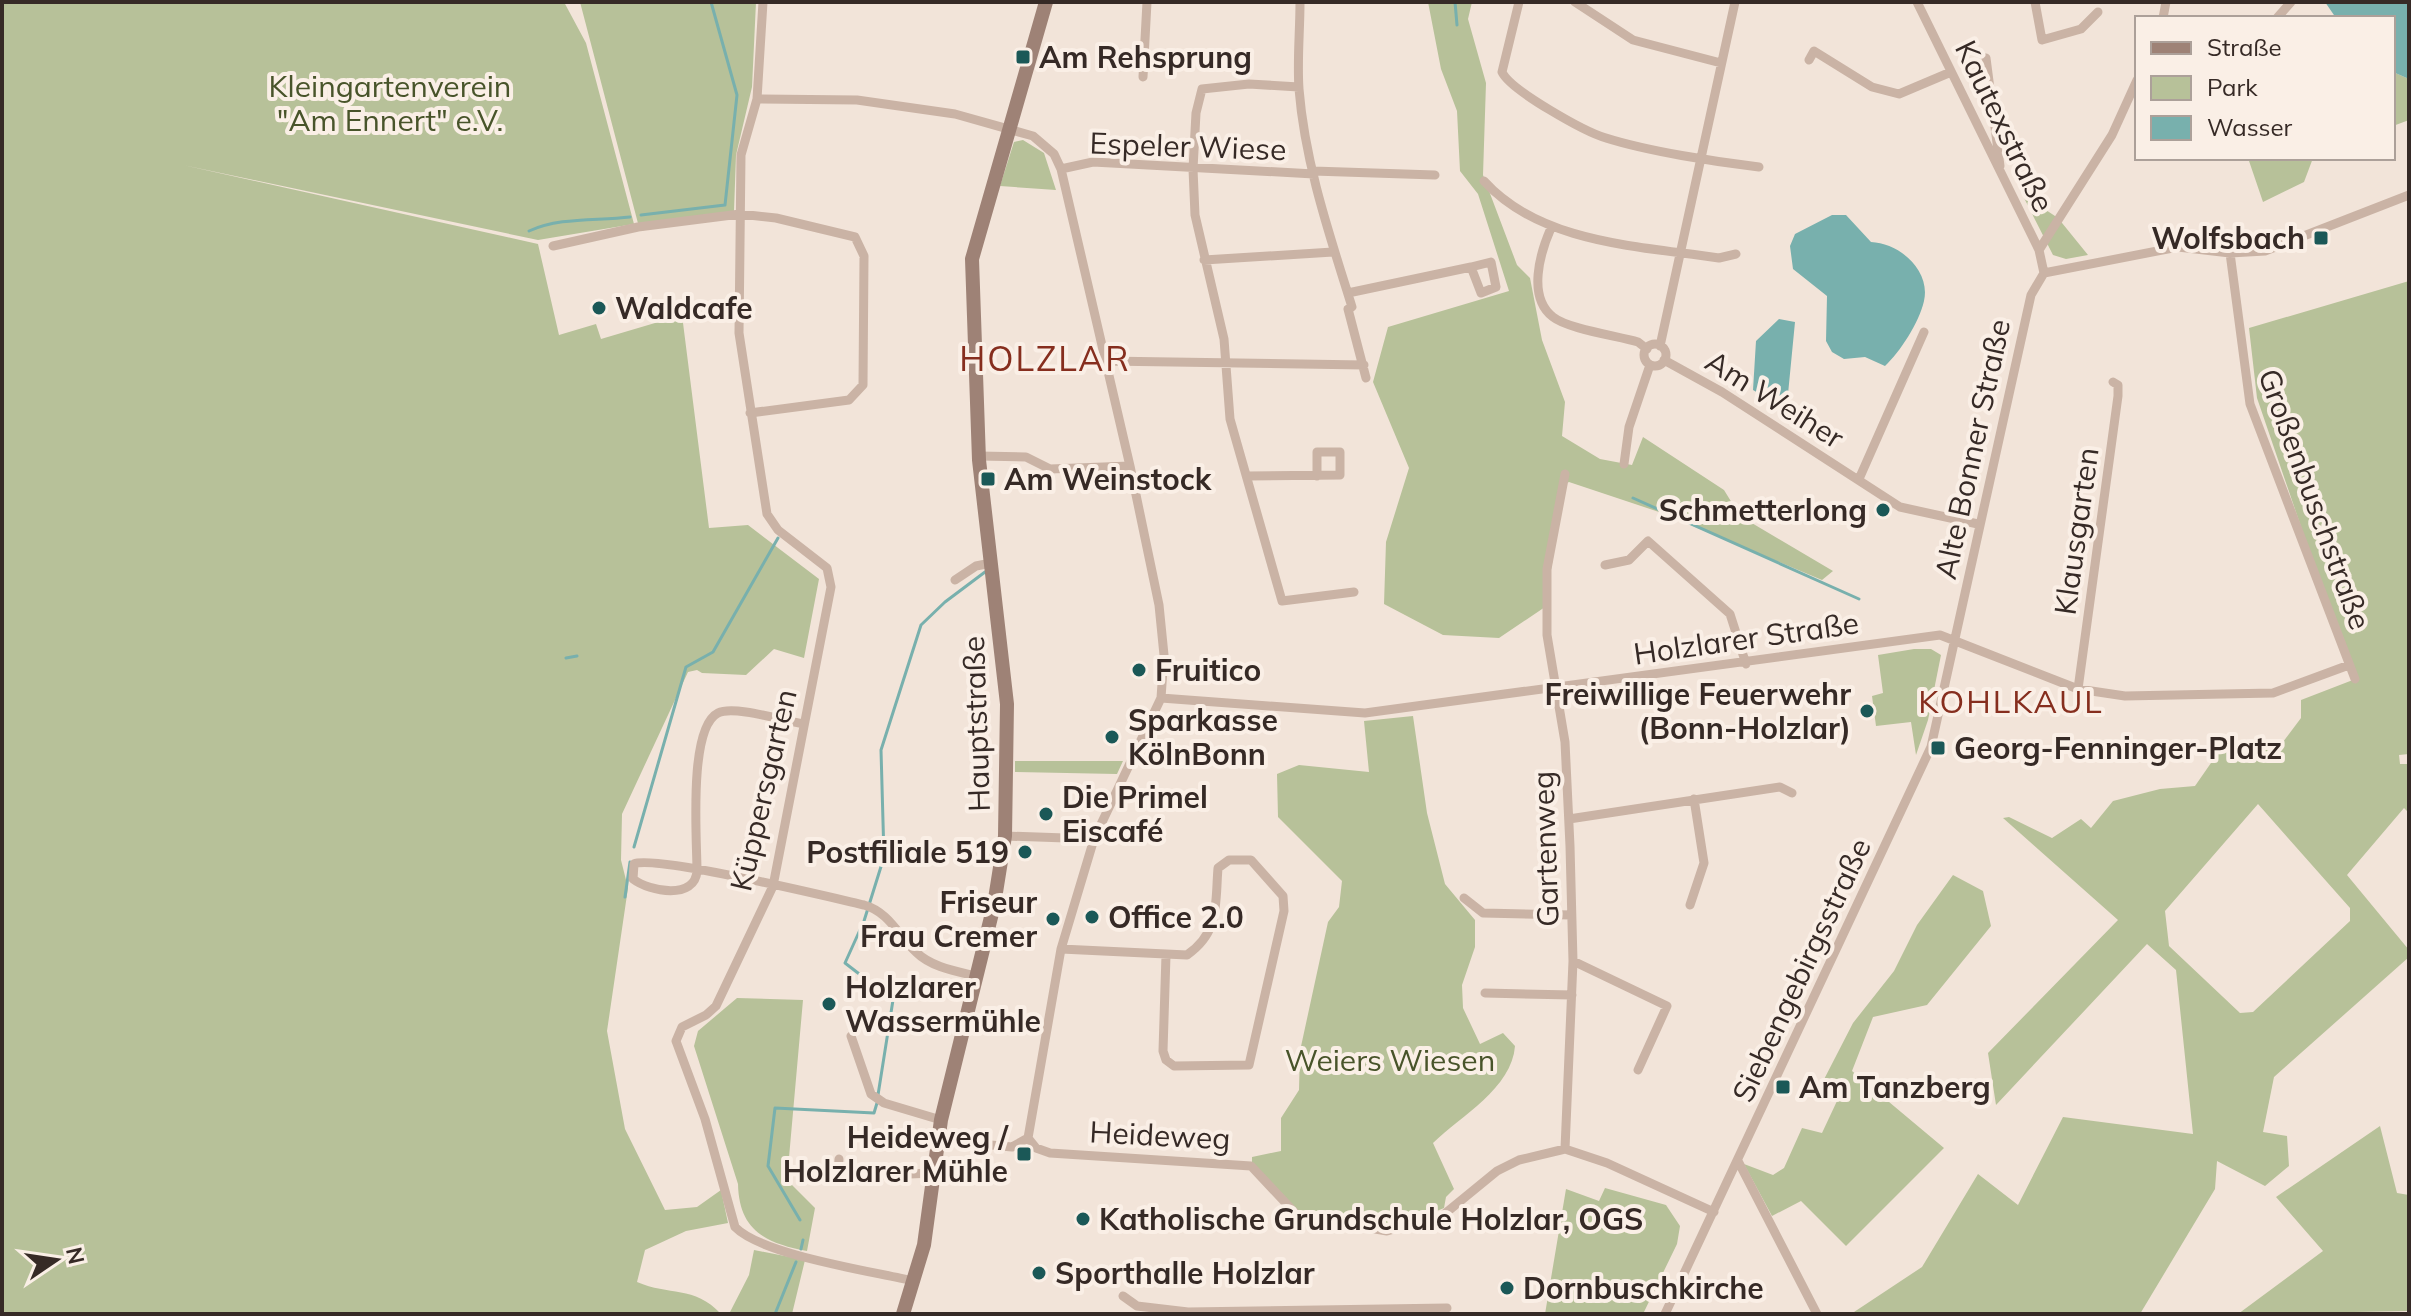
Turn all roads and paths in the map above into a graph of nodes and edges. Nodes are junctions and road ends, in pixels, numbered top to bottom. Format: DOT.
graph roads {
  1 [pos="763,2"];
  2 [pos="1046,2"];
  3 [pos="1147,2"];
  4 [pos="1300,2"];
  5 [pos="1519,2"];
  6 [pos="1575,2"];
  7 [pos="1735,2"];
  8 [pos="1917,2"];
  9 [pos="2035,2"];
  10 [pos="2098,12"];
  11 [pos="1986,58"];
  12 [pos="1809,60"];
  13 [pos="1721,63"];
  14 [pos="1951,72"];
  15 [pos="1143,77"];
  16 [pos="2135,84"];
  17 [pos="1299,87"];
  18 [pos="757,99"];
  19 [pos="1010,127"];
  20 [pos="1702,157"];
  21 [pos="1759,167"];
  22 [pos="1061,169"];
  23 [pos="1193,169"];
  24 [pos="1313,173"];
  25 [pos="2001,174"];
  26 [pos="1435,175"];
  27 [pos="1484,181"];
  28 [pos="2409,195"];
  29 [pos="740,214"];
  30 [pos="1551,228"];
  31 [pos="553,246"];
  32 [pos="2039,250"];
  33 [pos="1333,252"];
  34 [pos="1682,252"];
  35 [pos="2234,253"];
  36 [pos="1736,254"];
  37 [pos="1204,260"];
  38 [pos="1471,267"];
  39 [pos="2044,273"];
  40 [pos="1348,293"];
  41 [pos="1924,332"];
  42 [pos="1660,346"];
  43 [pos="1647,349"];
  44 [pos="1664,360"];
  45 [pos="1106,361"];
  46 [pos="1225,362"];
  47 [pos="1363,362"];
  48 [pos="1650,365"];
  49 [pos="1366,378"];
  50 [pos="2113,382"];
  51 [pos="750,413"];
  52 [pos="979,456"];
  53 [pos="1624,464"];
  54 [pos="1130,466"];
  55 [pos="1565,474"];
  56 [pos="1248,476"];
  57 [pos="1317,476"];
  58 [pos="1859,479"];
  59 [pos="1978,524"];
  60 [pos="991,563"];
  61 [pos="1605,565"];
  62 [pos="955,580"];
  63 [pos="1354,592"];
  64 [pos="1955,639"];
  65 [pos="1746,664"];
  66 [pos="2349,665"];
  67 [pos="2355,679"];
  68 [pos="1558,687"];
  69 [pos="2078,689"];
  70 [pos="1161,698"];
  71 [pos="804,724"];
  72 [pos="1792,793"];
  73 [pos="1694,799"];
  74 [pos="1569,819"];
  75 [pos="1005,836"];
  76 [pos="1094,839"];
  77 [pos="697,871"];
  78 [pos="773,886"];
  79 [pos="1464,898"];
  80 [pos="1690,905"];
  81 [pos="1571,915"];
  82 [pos="1061,949"];
  83 [pos="1166,955"];
  84 [pos="1573,961"];
  85 [pos="976,976"];
  86 [pos="1485,993"];
  87 [pos="1572,995"];
  88 [pos="851,1036"];
  89 [pos="1638,1070"];
  90 [pos="941,1120"];
  91 [pos="1028,1138"];
  92 [pos="938,1140"];
  93 [pos="1565,1149"];
  94 [pos="839,1159"];
  95 [pos="1738,1161"];
  96 [pos="933,1173"];
  97 [pos="1714,1212"];
  98 [pos="913,1281"];
  99 [pos="1123,1296"];
  100 [pos="1447,1308"];
  101 [pos="1432,1312"];
  102 [pos="903,1314"];
  103 [pos="1665,1314"];
  104 [pos="1817,1314"];
  1 -- 18 [label="street"];
  2 -- 19 [label="main road, Hauptstraße"];
  3 -- 15 [label="street"];
  4 -- 17 [label="street"];
  5 -- 20 [label="street"];
  6 -- 13 [label="street"];
  7 -- 13 [label="street"];
  8 -- 14 [label="street, Kautexstraße"];
  9 -- 10 [label="street"];
  11 -- 25 [label="street"];
  12 -- 14 [label="street"];
  13 -- 20 [label="street"];
  14 -- 25 [label="street, Kautexstraße"];
  16 -- 32 [label="street"];
  17 -- 23 [label="street"];
  17 -- 24 [label="street"];
  18 -- 19 [label="street"];
  18 -- 29 [label="street"];
  19 -- 22 [label="street"];
  19 -- 52 [label="main road, Hauptstraße"];
  20 -- 21 [label="street"];
  20 -- 34 [label="street"];
  22 -- 23 [label="street, Espeler Wiese"];
  22 -- 45 [label="street"];
  23 -- 24 [label="street, Espeler Wiese"];
  23 -- 37 [label="street"];
  24 -- 26 [label="street, Espeler Wiese"];
  24 -- 33 [label="street"];
  25 -- 32 [label="street, Kautexstraße"];
  27 -- 30 [label="street"];
  28 -- 35 [label="street"];
  29 -- 31 [label="street"];
  29 -- 51 [label="street, Küppersgarten"];
  29 -- 51 [label="street"];
  30 -- 34 [label="street"];
  30 -- 43 [label="street"];
  32 -- 39 [label="street, Kautexstraße"];
  33 -- 37 [label="street"];
  33 -- 40 [label="street"];
  34 -- 36 [label="street"];
  34 -- 42 [label="street"];
  35 -- 39 [label="street"];
  35 -- 66 [label="street, Großenbuschstraße"];
  37 -- 46 [label="street"];
  38 -- 40 [label="street"];
  39 -- 59 [label="street, Alte Bonner Straße"];
  40 -- 47 [label="street"];
  41 -- 58 [label="street, Am Weiher"];
  42 -- 43 [label="street"];
  42 -- 44 [label="street"];
  43 -- 48 [label="street"];
  44 -- 48 [label="street"];
  44 -- 58 [label="street, Am Weiher"];
  45 -- 46 [label="street"];
  45 -- 54 [label="street"];
  46 -- 47 [label="street"];
  46 -- 56 [label="street"];
  47 -- 49 [label="street"];
  48 -- 53 [label="street"];
  50 -- 69 [label="street, Klausgarten"];
  51 -- 71 [label="street, Küppersgarten"];
  52 -- 54 [label="street"];
  52 -- 60 [label="main road, Hauptstraße"];
  54 -- 70 [label="street"];
  55 -- 68 [label="street, Gartenweg"];
  56 -- 57 [label="street"];
  56 -- 63 [label="street"];
  58 -- 59 [label="street, Am Weiher"];
  59 -- 64 [label="street, Alte Bonner Straße"];
  60 -- 62 [label="street"];
  60 -- 75 [label="main road, Hauptstraße"];
  61 -- 65 [label="street"];
  64 -- 65 [label="street, Holzlarer Straße"];
  64 -- 69 [label="street, Großenbuschstraße"];
  64 -- 95 [label="street, Siebengebirgsstraße"];
  65 -- 68 [label="street, Holzlarer Straße"];
  66 -- 67 [label="street, Großenbuschstraße"];
  66 -- 69 [label="street, Großenbuschstraße"];
  68 -- 70 [label="street, Holzlarer Straße"];
  68 -- 74 [label="street, Gartenweg"];
  70 -- 76 [label="street"];
  71 -- 77 [label="street"];
  71 -- 78 [label="street, Küppersgarten"];
  72 -- 73 [label="street"];
  73 -- 74 [label="street"];
  73 -- 80 [label="street"];
  74 -- 81 [label="street, Gartenweg"];
  75 -- 76 [label="street"];
  75 -- 85 [label="main road, Hauptstraße"];
  76 -- 82 [label="street"];
  77 -- 77 [label="street"];
  77 -- 78 [label="street"];
  78 -- 85 [label="street"];
  78 -- 98 [label="street, Küppersgarten"];
  79 -- 81 [label="street"];
  81 -- 84 [label="street, Gartenweg"];
  82 -- 83 [label="street"];
  82 -- 91 [label="street"];
  83 -- 83 [label="street"];
  84 -- 87 [label="street, Gartenweg"];
  84 -- 89 [label="street, Gartenweg"];
  85 -- 90 [label="main road, Hauptstraße"];
  86 -- 87 [label="street"];
  87 -- 93 [label="street, Gartenweg"];
  88 -- 90 [label="street"];
  90 -- 92 [label="main road, Hauptstraße"];
  91 -- 92 [label="street"];
  91 -- 93 [label="street, Heideweg"];
  92 -- 96 [label="main road, Hauptstraße"];
  93 -- 97 [label="street"];
  94 -- 96 [label="street"];
  95 -- 97 [label="street, Siebengebirgsstraße"];
  95 -- 104 [label="street"];
  96 -- 98 [label="main road, Hauptstraße"];
  97 -- 103 [label="street, Siebengebirgsstraße"];
  98 -- 102 [label="main road, Hauptstraße"];
  99 -- 101 [label="street"];
  100 -- 101 [label="street"];
}
